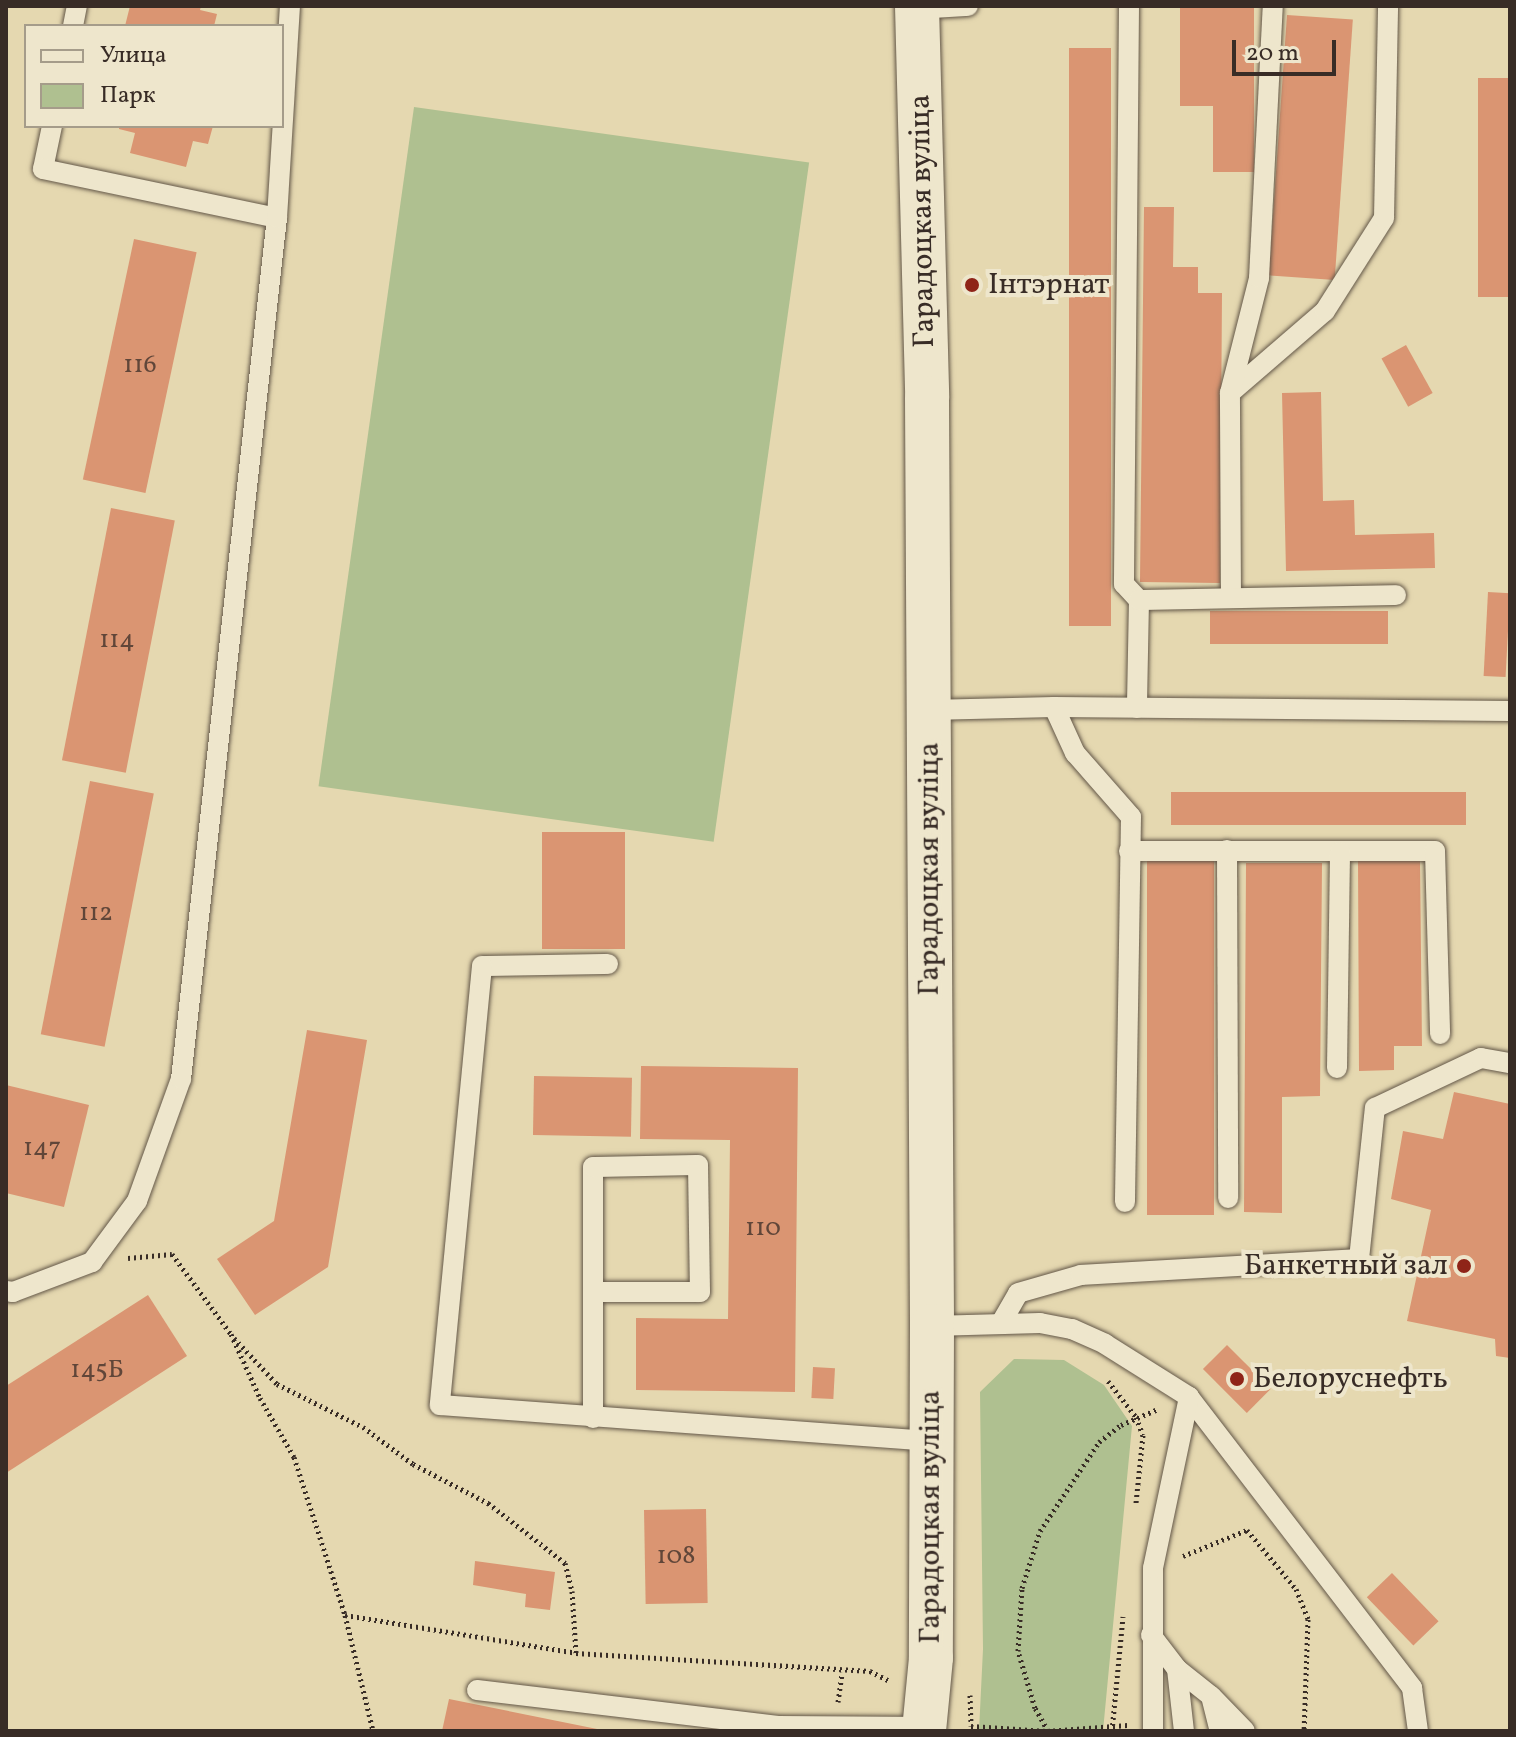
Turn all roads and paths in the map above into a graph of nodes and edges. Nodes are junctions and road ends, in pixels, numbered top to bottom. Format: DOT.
graph roads {
  1 [pos="290,6"];
  2 [pos="968,6"];
  3 [pos="1129,6"];
  4 [pos="1273,6"];
  5 [pos="1388,6"];
  6 [pos="917,7"];
  7 [pos="284,104"];
  8 [pos="52,128"];
  9 [pos="283,128"];
  10 [pos="277,218"];
  11 [pos="1230,393"];
  12 [pos="1396,595"];
  13 [pos="1231,598"];
  14 [pos="1139,600"];
  15 [pos="1054,707"];
  16 [pos="1137,708"];
  17 [pos="929,710"];
  18 [pos="1510,711"];
  19 [pos="1227,850"];
  20 [pos="1129,851"];
  21 [pos="1340,852"];
  22 [pos="608,964"];
  23 [pos="1440,1034"];
  24 [pos="1510,1063"];
  25 [pos="1337,1068"];
  26 [pos="1228,1198"];
  27 [pos="1125,1202"];
  28 [pos="172,1254"];
  29 [pos="593,1292"];
  30 [pos="8,1294"];
  31 [pos="1001,1323"];
  32 [pos="932,1326"];
  33 [pos="231,1334"];
  34 [pos="1106,1377"];
  35 [pos="1189,1397"];
  36 [pos="1136,1417"];
  37 [pos="593,1418"];
  38 [pos="929,1441"];
  39 [pos="1135,1509"];
  40 [pos="1153,1568"];
  41 [pos="1123,1613"];
  42 [pos="345,1615"];
  43 [pos="1151,1635"];
  44 [pos="576,1653"];
  45 [pos="1177,1669"];
  46 [pos="477,1690"];
  47 [pos="1211,1696"];
  48 [pos="926,1720"];
  49 [pos="1152,1727"];
  50 [pos="778,1728"];
  51 [pos="1112,1729"];
  52 [pos="373,1731"];
  53 [pos="971,1731"];
  54 [pos="1048,1731"];
  55 [pos="1184,1731"];
  56 [pos="1220,1731"];
  57 [pos="1245,1731"];
  58 [pos="1304,1731"];
  59 [pos="1418,1731"];
  1 -- 7 [label="lane"];
  2 -- 6 [label="lane"];
  3 -- 14 [label="lane"];
  4 -- 11 [label="lane"];
  5 -- 11 [label="lane"];
  6 -- 17 [label="street, Гарадоцкая вуліца"];
  8 -- 10 [label="lane"];
  9 -- 10 [label="lane"];
  10 -- 30 [label="lane"];
  11 -- 13 [label="lane"];
  12 -- 13 [label="lane"];
  13 -- 14 [label="lane"];
  14 -- 16 [label="lane"];
  15 -- 16 [label="lane"];
  15 -- 17 [label="lane"];
  15 -- 20 [label="lane"];
  16 -- 18 [label="lane"];
  17 -- 32 [label="street, Гарадоцкая вуліца"];
  19 -- 20 [label="lane"];
  19 -- 21 [label="lane"];
  19 -- 26 [label="lane"];
  20 -- 27 [label="lane"];
  21 -- 23 [label="lane"];
  21 -- 25 [label="lane"];
  22 -- 37 [label="lane"];
  24 -- 31 [label="lane"];
  28 -- 33 [label="path"];
  29 -- 29 [label="lane"];
  29 -- 37 [label="lane"];
  31 -- 32 [label="lane"];
  31 -- 35 [label="lane"];
  32 -- 38 [label="street, Гарадоцкая вуліца"];
  33 -- 42 [label="path"];
  33 -- 44 [label="path"];
  34 -- 36 [label="path"];
  35 -- 36 [label="path"];
  35 -- 40 [label="lane"];
  35 -- 59 [label="lane"];
  36 -- 39 [label="path"];
  36 -- 54 [label="path"];
  37 -- 38 [label="lane"];
  38 -- 48 [label="street, Гарадоцкая вуліца"];
  40 -- 43 [label="lane"];
  40 -- 58 [label="path"];
  41 -- 51 [label="path"];
  42 -- 44 [label="path"];
  42 -- 52 [label="path"];
  43 -- 45 [label="lane"];
  43 -- 49 [label="lane"];
  44 -- 48 [label="path"];
  45 -- 47 [label="lane"];
  45 -- 55 [label="lane"];
  46 -- 50 [label="lane"];
  47 -- 56 [label="lane"];
  47 -- 57 [label="lane"];
  48 -- 50 [label="lane"];
  49 -- 51 [label="path"];
  51 -- 54 [label="path"];
  53 -- 54 [label="path"];
}
